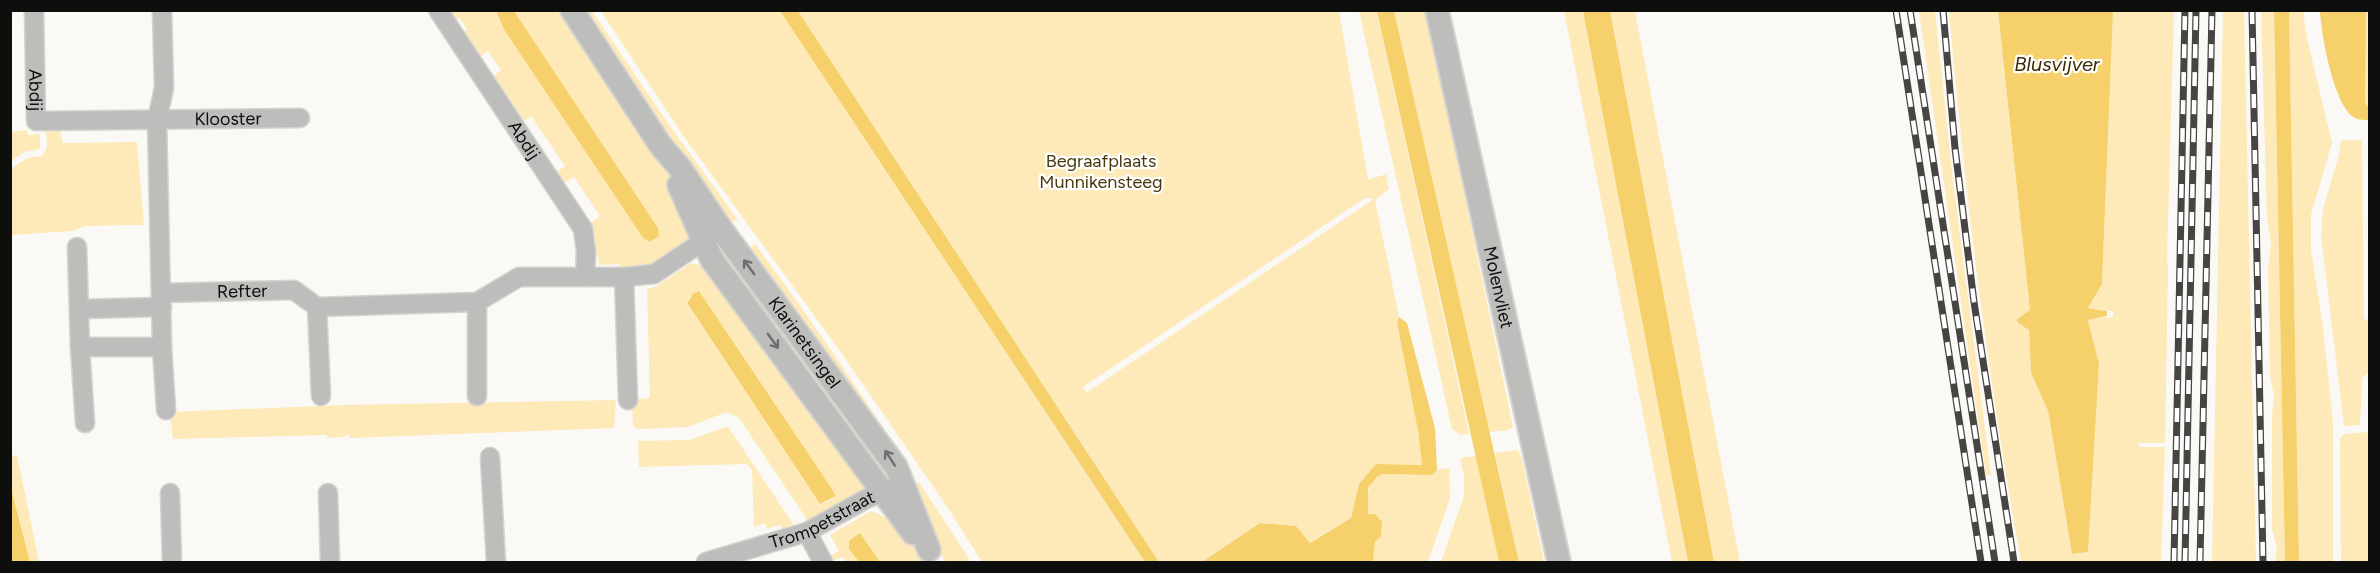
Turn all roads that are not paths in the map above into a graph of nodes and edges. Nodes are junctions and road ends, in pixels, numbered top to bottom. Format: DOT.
graph roads {
  1 [pos="33,10"];
  2 [pos="162,10"];
  3 [pos="438,10"];
  4 [pos="572,10"];
  5 [pos="1437,10"];
  6 [pos="300,118"];
  7 [pos="157,120"];
  8 [pos="712,235"];
  9 [pos="77,247"];
  10 [pos="624,277"];
  11 [pos="585,278"];
  12 [pos="162,300"];
  13 [pos="477,302"];
  14 [pos="317,307"];
  15 [pos="79,309"];
  16 [pos="80,347"];
  17 [pos="162,347"];
  18 [pos="321,396"];
  19 [pos="477,396"];
  20 [pos="628,400"];
  21 [pos="166,411"];
  22 [pos="85,423"];
  23 [pos="490,457"];
  24 [pos="894,488"];
  25 [pos="328,493"];
  26 [pos="170,494"];
  27 [pos="807,532"];
  28 [pos="933,556"];
  29 [pos="172,562"];
  30 [pos="330,562"];
  31 [pos="496,562"];
  32 [pos="706,562"];
  33 [pos="823,562"];
  34 [pos="1558,562"];
  1 -- 7 [label="street, Abdij"];
  2 -- 7 [label="street"];
  3 -- 11 [label="street, Abdij"];
  4 -- 8 [label="street, Klarinetsingel"];
  5 -- 34 [label="street, Molenvliet"];
  6 -- 7 [label="street, Klooster"];
  7 -- 12 [label="street"];
  8 -- 10 [label="street"];
  8 -- 24 [label="street, Klarinetsingel"];
  9 -- 15 [label="street"];
  10 -- 11 [label="street"];
  10 -- 20 [label="street"];
  11 -- 13 [label="street"];
  12 -- 14 [label="street, Refter"];
  12 -- 15 [label="street"];
  12 -- 17 [label="street"];
  13 -- 14 [label="street"];
  13 -- 19 [label="street"];
  14 -- 18 [label="street"];
  15 -- 16 [label="street"];
  16 -- 17 [label="street"];
  16 -- 22 [label="street"];
  17 -- 21 [label="street"];
  23 -- 31 [label="street"];
  24 -- 27 [label="street, Trompetstraat"];
  24 -- 28 [label="street, Klarinetsingel"];
  25 -- 30 [label="street"];
  26 -- 29 [label="street"];
  27 -- 32 [label="street, Trompetstraat"];
  27 -- 33 [label="street"];
}
